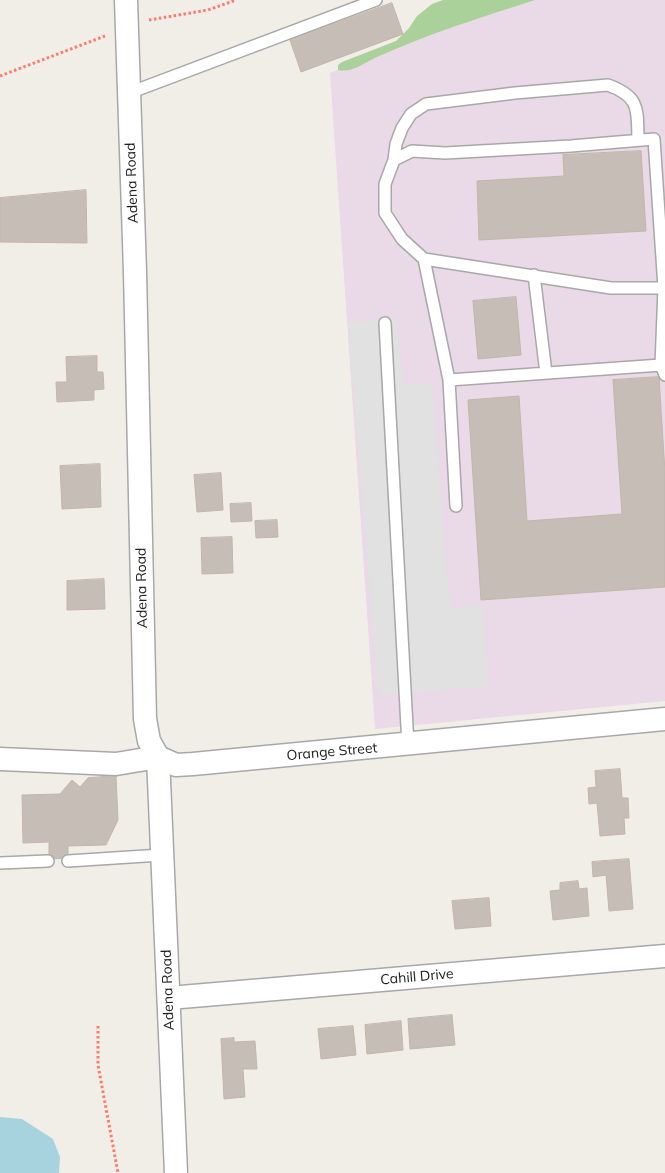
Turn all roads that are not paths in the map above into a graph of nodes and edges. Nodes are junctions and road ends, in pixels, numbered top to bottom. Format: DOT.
graph roads {
  1 [pos="376,0"];
  2 [pos="126,3"];
  3 [pos="128,93"];
  4 [pos="638,140"];
  5 [pos="394,160"];
  6 [pos="424,259"];
  7 [pos="534,275"];
  8 [pos="664,288"];
  9 [pos="385,323"];
  10 [pos="663,370"];
  11 [pos="546,373"];
  12 [pos="449,380"];
  13 [pos="456,506"];
  14 [pos="665,720"];
  15 [pos="408,745"];
  16 [pos="158,757"];
  17 [pos="0,759"];
  18 [pos="161,855"];
  19 [pos="48,861"];
  20 [pos="68,861"];
  21 [pos="0,863"];
  22 [pos="665,956"];
  23 [pos="169,998"];
  24 [pos="176,1173"];
  1 -- 3 [label="lane"];
  2 -- 3 [label="street, Adena Road"];
  3 -- 16 [label="street, Adena Road"];
  4 -- 5 [label="lane"];
  4 -- 5 [label="lane"];
  4 -- 8 [label="lane"];
  5 -- 6 [label="lane"];
  6 -- 7 [label="lane"];
  6 -- 12 [label="lane"];
  7 -- 8 [label="lane"];
  7 -- 11 [label="lane"];
  8 -- 10 [label="lane"];
  9 -- 15 [label="lane"];
  10 -- 11 [label="lane"];
  11 -- 12 [label="lane"];
  12 -- 13 [label="lane"];
  14 -- 15 [label="street, Orange Street"];
  15 -- 16 [label="street, Orange Street"];
  16 -- 17 [label="street, Orange Street"];
  16 -- 18 [label="street, Adena Road"];
  18 -- 20 [label="lane"];
  18 -- 23 [label="street, Adena Road"];
  19 -- 21 [label="lane"];
  22 -- 23 [label="street, Cahill Drive"];
  23 -- 24 [label="street, Adena Road"];
}
